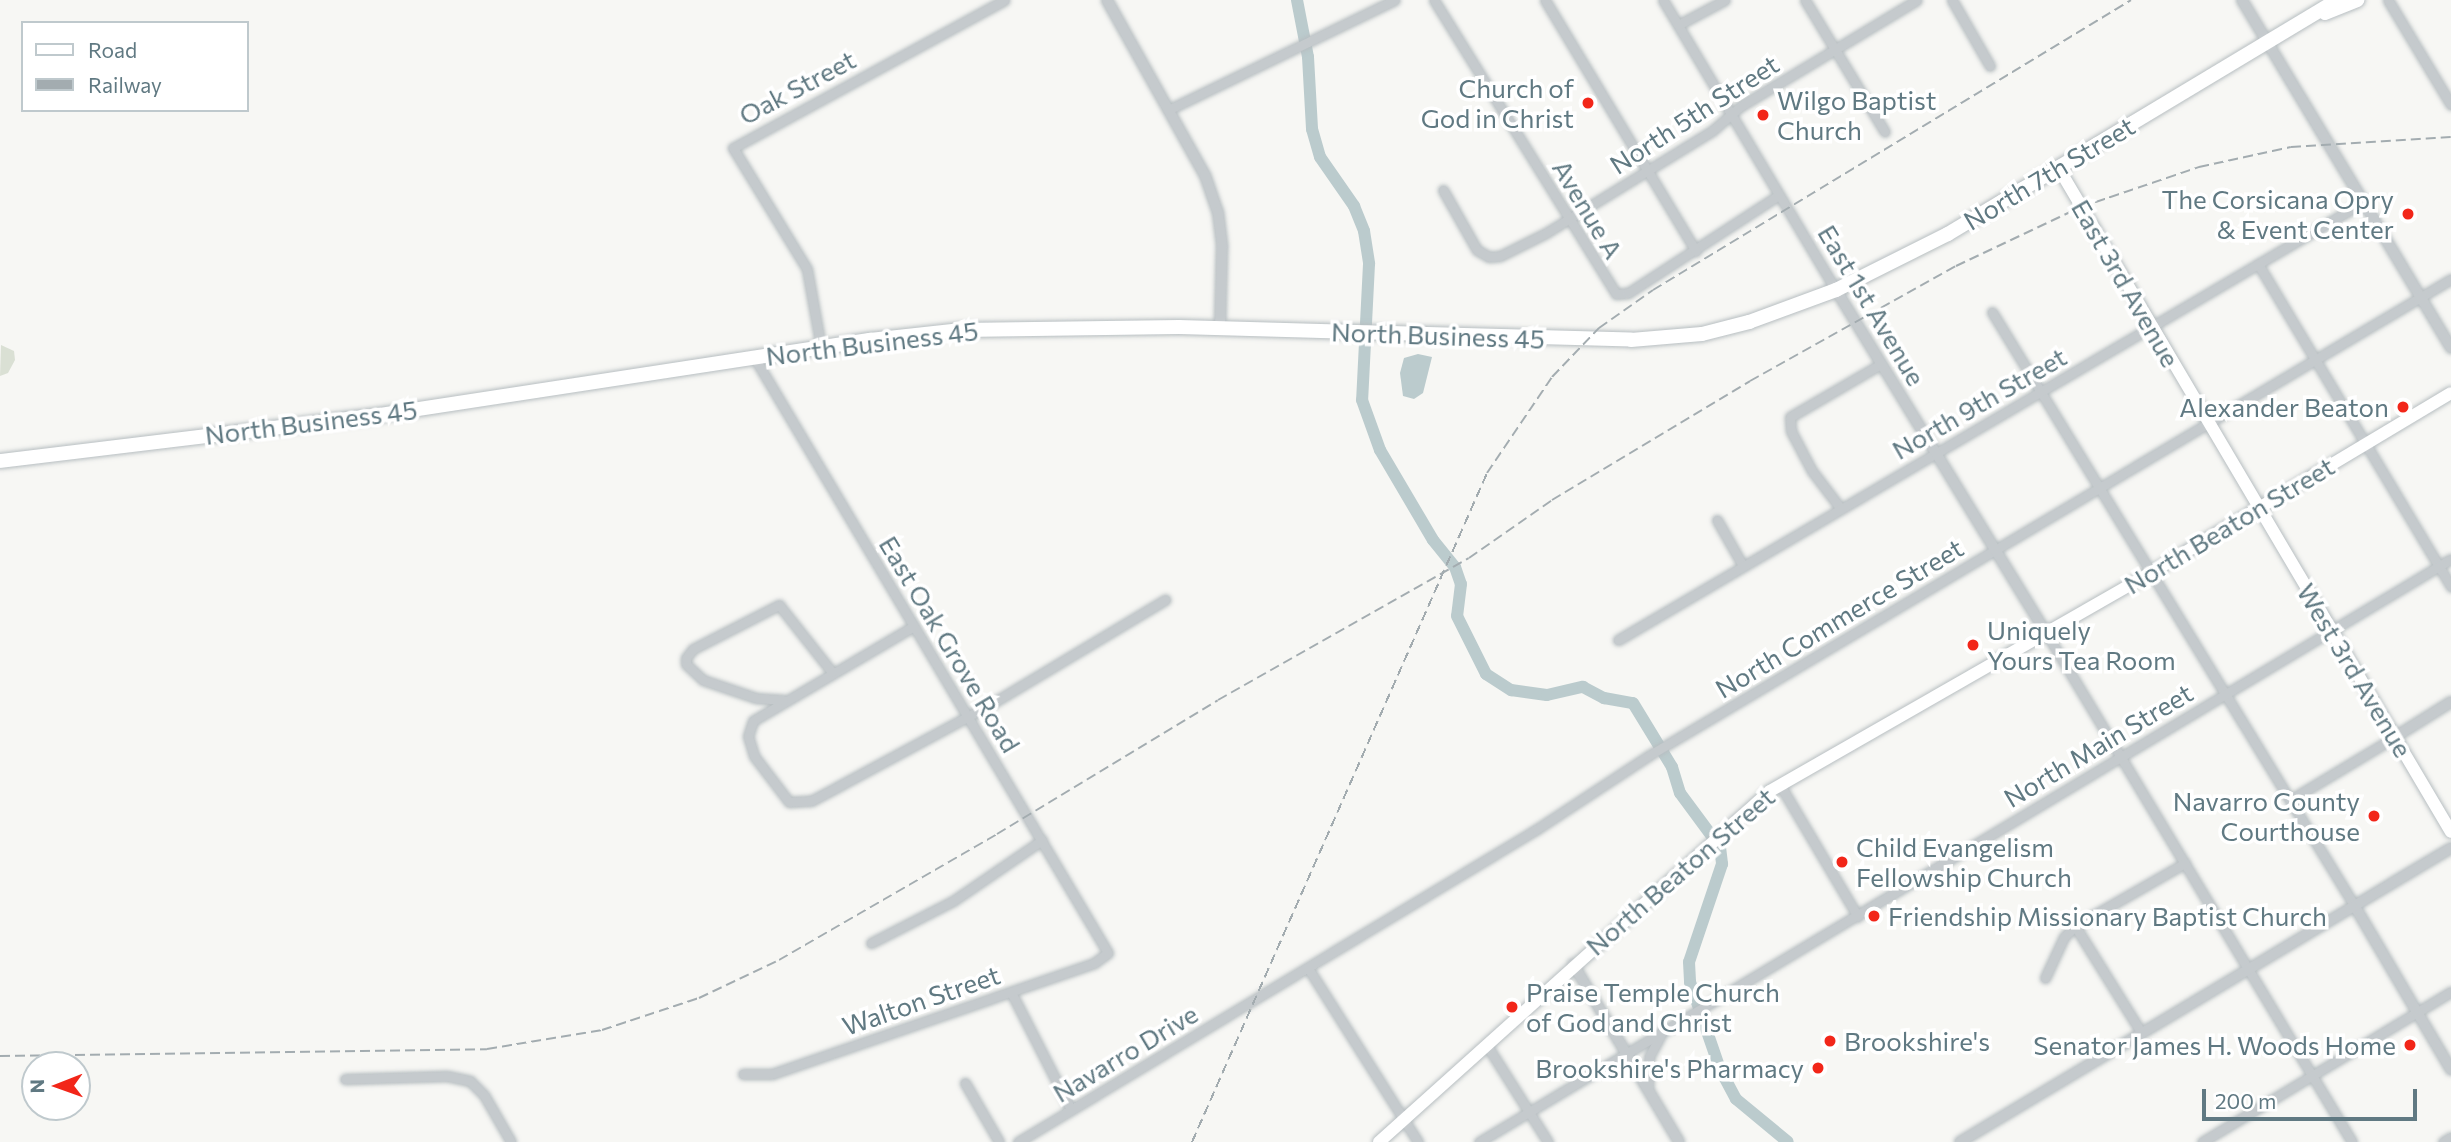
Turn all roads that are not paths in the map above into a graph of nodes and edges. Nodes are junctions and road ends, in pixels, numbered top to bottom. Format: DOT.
graph roads {
  1 [pos="1004,0"];
  2 [pos="1107,0"];
  3 [pos="1395,0"];
  4 [pos="1434,0"];
  5 [pos="1545,0"];
  6 [pos="1663,0"];
  7 [pos="1725,0"];
  8 [pos="1805,0"];
  9 [pos="1917,0"];
  10 [pos="1952,0"];
  11 [pos="2242,0"];
  12 [pos="2323,0"];
  13 [pos="2337,0"];
  14 [pos="2358,0"];
  15 [pos="2388,0"];
  16 [pos="2307,18"];
  17 [pos="1678,25"];
  18 [pos="2267,42"];
  19 [pos="1837,47"];
  20 [pos="1990,66"];
  21 [pos="2451,105"];
  22 [pos="1168,110"];
  23 [pos="1731,115"];
  24 [pos="1885,132"];
  25 [pos="2058,167"];
  26 [pos="1647,170"];
  27 [pos="1443,190"];
  28 [pos="1779,195"];
  29 [pos="2362,203"];
  30 [pos="1569,219"];
  31 [pos="1696,251"];
  32 [pos="2258,264"];
  33 [pos="2451,279"];
  34 [pos="1836,290"];
  35 [pos="2420,297"];
  36 [pos="1992,312"];
  37 [pos="1749,322"];
  38 [pos="2151,327"];
  39 [pos="1220,328"];
  40 [pos="821,347"];
  41 [pos="2451,348"];
  42 [pos="754,357"];
  43 [pos="2315,362"];
  44 [pos="1881,364"];
  45 [pos="2043,391"];
  46 [pos="2451,393"];
  47 [pos="2210,425"];
  48 [pos="2364,446"];
  49 [pos="1936,453"];
  50 [pos="0,461"];
  51 [pos="2102,488"];
  52 [pos="2258,508"];
  53 [pos="1840,509"];
  54 [pos="1717,520"];
  55 [pos="1995,550"];
  56 [pos="2451,559"];
  57 [pos="1743,566"];
  58 [pos="2439,566"];
  59 [pos="2152,572"];
  60 [pos="2451,587"];
  61 [pos="1166,600"];
  62 [pos="914,626"];
  63 [pos="2331,629"];
  64 [pos="2045,631"];
  65 [pos="1618,640"];
  66 [pos="832,672"];
  67 [pos="2227,693"];
  68 [pos="783,700"];
  69 [pos="2451,702"];
  70 [pos="968,715"];
  71 [pos="2395,737"];
  72 [pos="2121,757"];
  73 [pos="1780,785"];
  74 [pos="2290,800"];
  75 [pos="2451,832"];
  76 [pos="1042,840"];
  77 [pos="2451,848"];
  78 [pos="2185,863"];
  79 [pos="2354,905"];
  80 [pos="1858,916"];
  81 [pos="2075,926"];
  82 [pos="870,943"];
  83 [pos="1108,953"];
  84 [pos="1573,964"];
  85 [pos="1308,968"];
  86 [pos="2248,969"];
  87 [pos="2045,978"];
  88 [pos="1011,992"];
  89 [pos="2451,992"];
  90 [pos="1254,1000"];
  91 [pos="2417,1012"];
  92 [pos="2141,1032"];
  93 [pos="1661,1034"];
  94 [pos="1486,1044"];
  95 [pos="1627,1054"];
  96 [pos="2451,1070"];
  97 [pos="743,1074"];
  98 [pos="2312,1075"];
  99 [pos="345,1079"];
  100 [pos="965,1083"];
  101 [pos="1648,1091"];
  102 [pos="1071,1110"];
  103 [pos="1530,1112"];
  104 [pos="1404,1119"];
  105 [pos="2451,1137"];
  106 [pos="511,1142"];
  107 [pos="999,1142"];
  108 [pos="1018,1142"];
  109 [pos="1379,1142"];
  110 [pos="1418,1142"];
  111 [pos="1479,1142"];
  112 [pos="1548,1142"];
  113 [pos="1679,1142"];
  114 [pos="1960,1142"];
  115 [pos="2202,1142"];
  116 [pos="2353,1142"];
  117 [pos="2443,1142"];
  1 -- 40 [label="street, Oak Street"];
  2 -- 22 [label="street"];
  3 -- 22 [label="street"];
  4 -- 30 [label="street, Avenue A"];
  5 -- 26 [label="street"];
  6 -- 17 [label="street, East 1st Avenue"];
  7 -- 17 [label="street"];
  8 -- 19 [label="street"];
  9 -- 19 [label="street, North 5th Street"];
  10 -- 20 [label="street"];
  11 -- 18 [label="street"];
  12 -- 16 [label="main road"];
  13 -- 16 [label="main road, North 7th Street"];
  14 -- 16 [label="main road"];
  15 -- 21 [label="street"];
  16 -- 18 [label="main road, North 7th Street"];
  17 -- 23 [label="street, East 1st Avenue"];
  18 -- 25 [label="main road, North 7th Street"];
  18 -- 29 [label="street"];
  19 -- 23 [label="street, North 5th Street"];
  19 -- 24 [label="street"];
  22 -- 39 [label="street"];
  23 -- 26 [label="street, North 5th Street"];
  23 -- 28 [label="street, East 1st Avenue"];
  25 -- 34 [label="main road, North 7th Street"];
  25 -- 38 [label="main road, East 3rd Avenue"];
  26 -- 30 [label="street, North 5th Street"];
  26 -- 31 [label="street"];
  27 -- 30 [label="street, North 5th Street"];
  28 -- 31 [label="street"];
  28 -- 34 [label="street, East 1st Avenue"];
  29 -- 32 [label="street, North 9th Street"];
  29 -- 35 [label="street"];
  30 -- 31 [label="street, Avenue A"];
  32 -- 38 [label="street, North 9th Street"];
  32 -- 43 [label="street"];
  33 -- 35 [label="street, North Commerce Street"];
  34 -- 37 [label="main road, North 7th Street"];
  34 -- 44 [label="street, East 1st Avenue"];
  35 -- 41 [label="street"];
  35 -- 43 [label="street, North Commerce Street"];
  36 -- 45 [label="street"];
  37 -- 39 [label="main road, North Business 45"];
  38 -- 45 [label="street, North 9th Street"];
  38 -- 47 [label="main road, East 3rd Avenue"];
  39 -- 40 [label="main road, North Business 45"];
  40 -- 42 [label="main road, North Business 45"];
  42 -- 50 [label="main road, North Business 45"];
  42 -- 62 [label="street, East Oak Grove Road"];
  43 -- 47 [label="street, North Commerce Street"];
  43 -- 48 [label="street"];
  44 -- 49 [label="street, East 1st Avenue"];
  44 -- 53 [label="street"];
  45 -- 49 [label="street, North 9th Street"];
  45 -- 51 [label="street"];
  46 -- 48 [label="main road, North Beaton Street"];
  47 -- 51 [label="street, North Commerce Street"];
  47 -- 52 [label="main road, East 3rd Avenue"];
  48 -- 52 [label="main road, North Beaton Street"];
  48 -- 58 [label="street"];
  49 -- 53 [label="street, North 9th Street"];
  49 -- 55 [label="street, East 1st Avenue"];
  51 -- 55 [label="street, North Commerce Street"];
  51 -- 59 [label="street"];
  52 -- 59 [label="main road, North Beaton Street"];
  52 -- 63 [label="main road, West 3rd Avenue"];
  53 -- 57 [label="street, North 9th Street"];
  54 -- 57 [label="street"];
  55 -- 64 [label="street, East 1st Avenue"];
  55 -- 85 [label="street, North Commerce Street"];
  56 -- 58 [label="street, North Main Street"];
  57 -- 65 [label="street, North 9th Street"];
  58 -- 60 [label="street"];
  58 -- 63 [label="street, North Main Street"];
  59 -- 64 [label="main road, North Beaton Street"];
  59 -- 67 [label="street"];
  61 -- 70 [label="street"];
  62 -- 66 [label="street"];
  62 -- 70 [label="street, East Oak Grove Road"];
  63 -- 67 [label="street, North Main Street"];
  63 -- 71 [label="main road, West 3rd Avenue"];
  64 -- 72 [label="street"];
  64 -- 73 [label="main road, North Beaton Street"];
  66 -- 68 [label="street"];
  66 -- 68 [label="street"];
  67 -- 72 [label="street, North Main Street"];
  67 -- 74 [label="street"];
  68 -- 70 [label="street"];
  69 -- 71 [label="street"];
  70 -- 76 [label="street, East Oak Grove Road"];
  71 -- 74 [label="street"];
  71 -- 75 [label="main road, West 3rd Avenue"];
  72 -- 78 [label="street"];
  72 -- 80 [label="street, North Main Street"];
  73 -- 80 [label="street"];
  73 -- 84 [label="main road, North Beaton Street"];
  74 -- 79 [label="street"];
  76 -- 82 [label="street"];
  76 -- 83 [label="street, East Oak Grove Road"];
  77 -- 79 [label="street"];
  78 -- 81 [label="street"];
  78 -- 86 [label="street"];
  79 -- 86 [label="street"];
  79 -- 91 [label="street"];
  80 -- 93 [label="street, North Main Street"];
  81 -- 87 [label="street"];
  81 -- 92 [label="street"];
  83 -- 88 [label="street, Walton Street"];
  84 -- 94 [label="main road, North Beaton Street"];
  84 -- 95 [label="street"];
  85 -- 90 [label="street, North Commerce Street"];
  85 -- 104 [label="street"];
  86 -- 92 [label="street"];
  86 -- 98 [label="street"];
  88 -- 97 [label="street, Walton Street"];
  88 -- 102 [label="street"];
  89 -- 91 [label="street"];
  90 -- 102 [label="street, Navarro Drive"];
  91 -- 96 [label="street"];
  91 -- 98 [label="street"];
  92 -- 114 [label="street"];
  93 -- 95 [label="street, North Main Street"];
  93 -- 101 [label="street"];
  94 -- 103 [label="street"];
  94 -- 104 [label="main road, North Beaton Street"];
  95 -- 101 [label="street"];
  95 -- 103 [label="street, North Main Street"];
  98 -- 115 [label="street"];
  98 -- 116 [label="street"];
  99 -- 106 [label="street"];
  100 -- 107 [label="street"];
  101 -- 113 [label="street"];
  102 -- 108 [label="street, Navarro Drive"];
  103 -- 111 [label="street, North Main Street"];
  103 -- 112 [label="street"];
  104 -- 109 [label="main road, North Beaton Street"];
  104 -- 110 [label="street"];
  105 -- 117 [label="street"];
}
